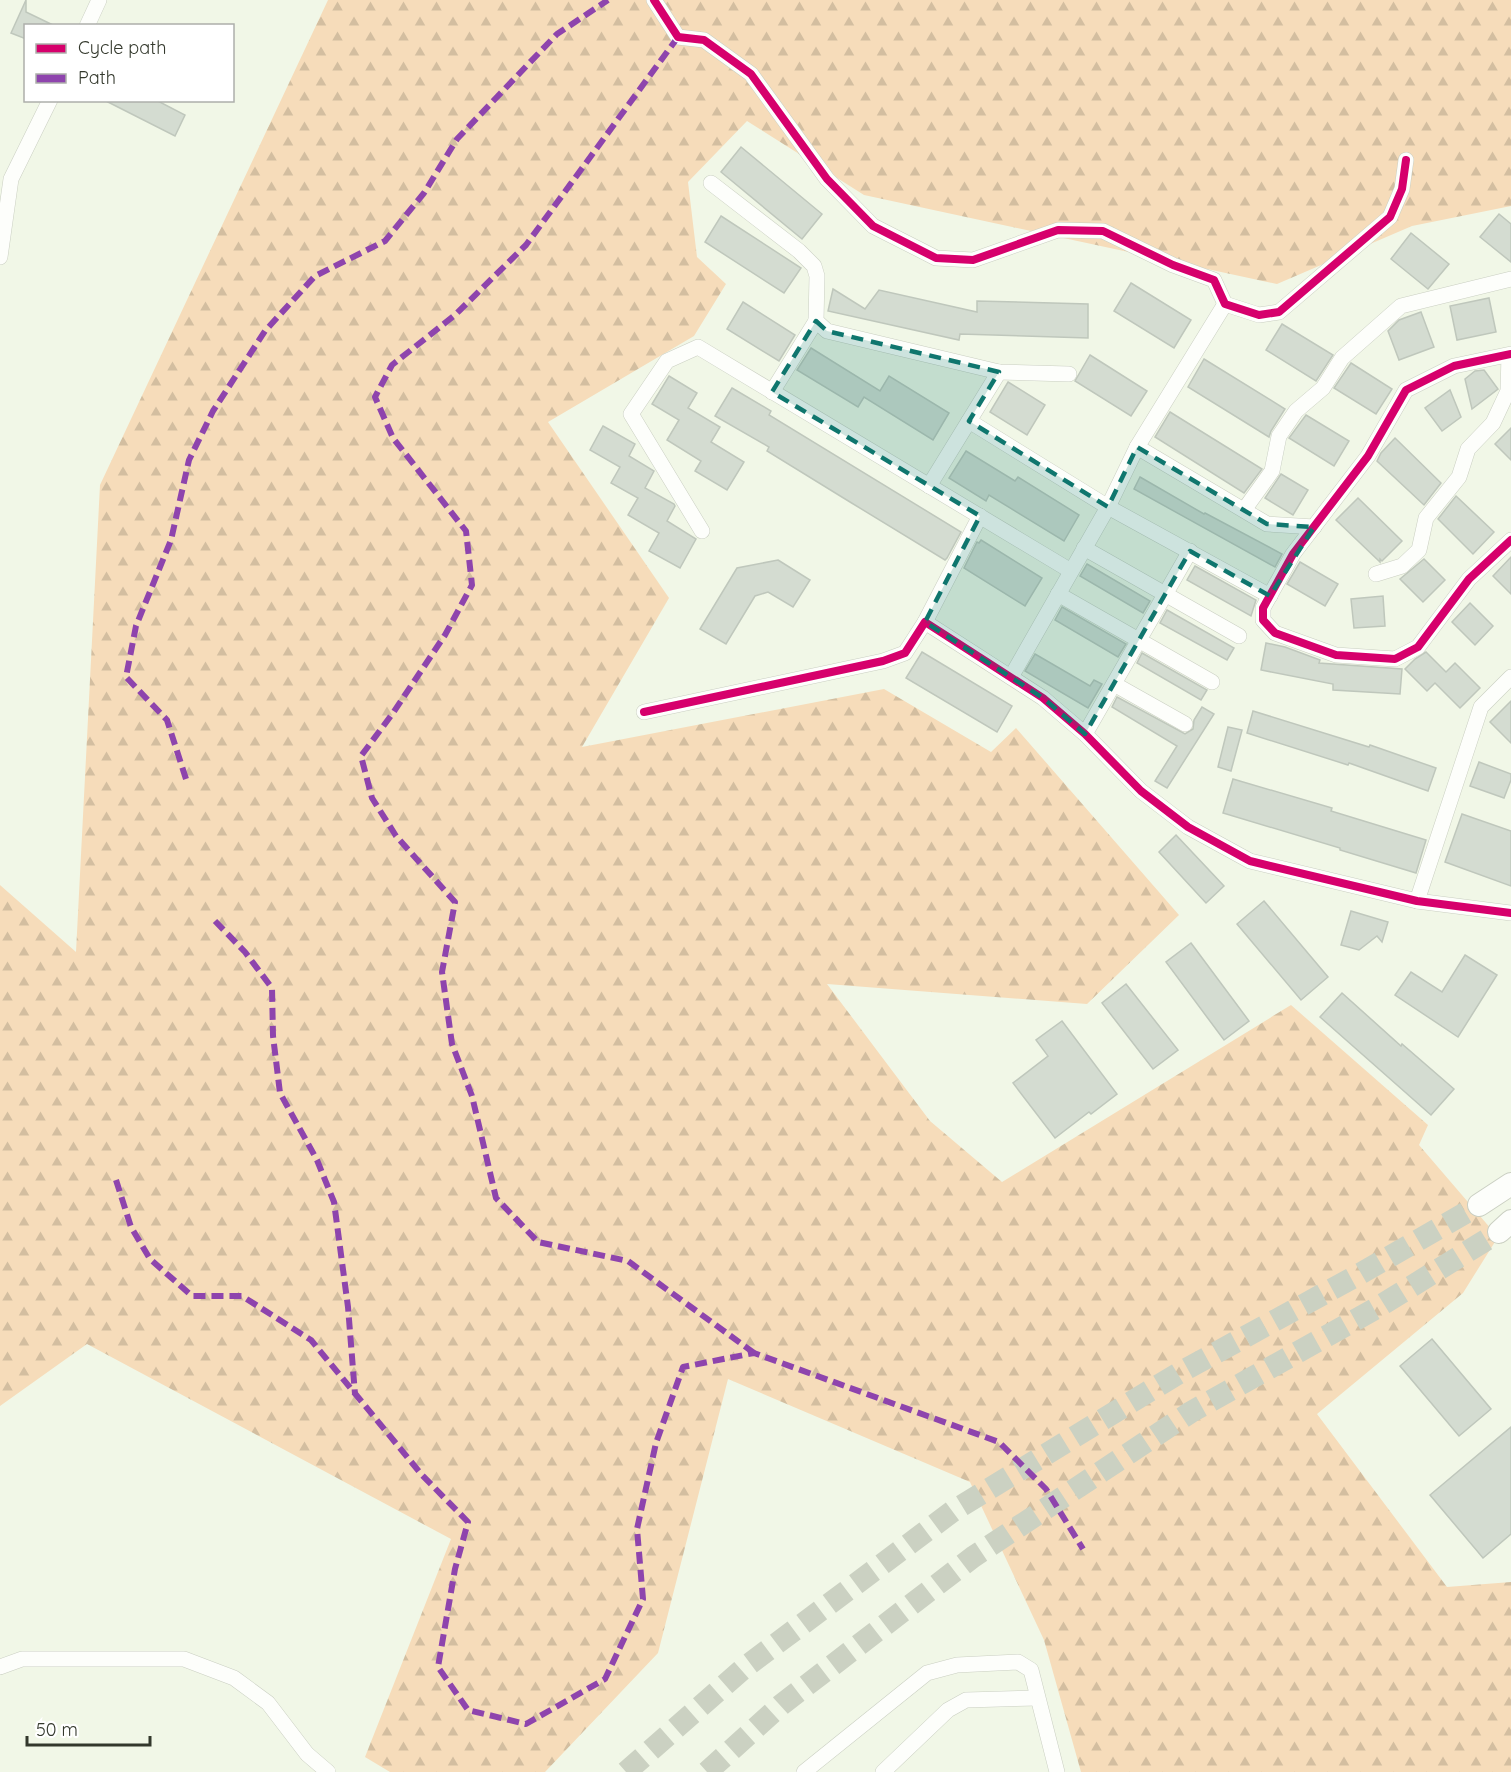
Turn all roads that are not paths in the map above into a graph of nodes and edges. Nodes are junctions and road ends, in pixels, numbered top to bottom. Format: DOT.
graph roads {
  1 [pos="99,0"];
  2 [pos="654,0"];
  3 [pos="88,24"];
  4 [pos="49,102"];
  5 [pos="1406,160"];
  6 [pos="711,183"];
  7 [pos="0,257"];
  8 [pos="1511,279"];
  9 [pos="1225,304"];
  10 [pos="816,321"];
  11 [pos="1510,355"];
  12 [pos="999,372"];
  13 [pos="1069,374"];
  14 [pos="772,392"];
  15 [pos="969,421"];
  16 [pos="1137,447"];
  17 [pos="929,486"];
  18 [pos="1108,507"];
  19 [pos="1244,510"];
  20 [pos="980,516"];
  21 [pos="1314,527"];
  22 [pos="702,531"];
  23 [pos="1511,540"];
  24 [pos="1084,548"];
  25 [pos="1190,551"];
  26 [pos="1071,571"];
  27 [pos="1376,574"];
  28 [pos="1058,594"];
  29 [pos="1166,594"];
  30 [pos="1270,596"];
  31 [pos="925,622"];
  32 [pos="1239,636"];
  33 [pos="1139,640"];
  34 [pos="1011,677"];
  35 [pos="1511,677"];
  36 [pos="1212,682"];
  37 [pos="1114,684"];
  38 [pos="644,712"];
  39 [pos="1185,724"];
  40 [pos="1085,734"];
  41 [pos="1417,901"];
  42 [pos="1511,913"];
  43 [pos="1511,1184"];
  44 [pos="1479,1205"];
  45 [pos="0,1667"];
  46 [pos="1037,1698"];
  47 [pos="328,1772"];
  48 [pos="804,1772"];
  49 [pos="883,1772"];
  50 [pos="1057,1772"];
  1 -- 3 [label="street"];
  2 -- 9 [label="street"];
  4 -- 7 [label="street"];
  5 -- 9 [label="street"];
  6 -- 10 [label="street"];
  8 -- 19 [label="street"];
  9 -- 16 [label="street"];
  10 -- 12 [label="street"];
  10 -- 14 [label="street"];
  11 -- 21 [label="street"];
  11 -- 27 [label="street"];
  12 -- 13 [label="street"];
  12 -- 15 [label="street"];
  14 -- 17 [label="street"];
  14 -- 22 [label="street"];
  15 -- 17 [label="street"];
  15 -- 18 [label="street"];
  16 -- 18 [label="street"];
  16 -- 19 [label="street"];
  17 -- 20 [label="street"];
  18 -- 24 [label="street"];
  18 -- 25 [label="street"];
  19 -- 21 [label="street"];
  20 -- 26 [label="street"];
  20 -- 31 [label="street"];
  21 -- 30 [label="street"];
  23 -- 30 [label="street"];
  24 -- 26 [label="street"];
  24 -- 29 [label="street"];
  25 -- 29 [label="street"];
  25 -- 30 [label="street"];
  26 -- 28 [label="street"];
  28 -- 33 [label="street"];
  28 -- 34 [label="street"];
  29 -- 32 [label="street"];
  29 -- 33 [label="street"];
  31 -- 34 [label="street"];
  31 -- 38 [label="street"];
  33 -- 36 [label="street"];
  33 -- 37 [label="street"];
  34 -- 40 [label="street"];
  35 -- 41 [label="street"];
  37 -- 39 [label="street"];
  37 -- 40 [label="street"];
  40 -- 41 [label="street"];
  41 -- 42 [label="street"];
  43 -- 44 [label="main road"];
  45 -- 47 [label="street"];
  46 -- 48 [label="street"];
  46 -- 49 [label="street"];
  46 -- 50 [label="street"];
}
